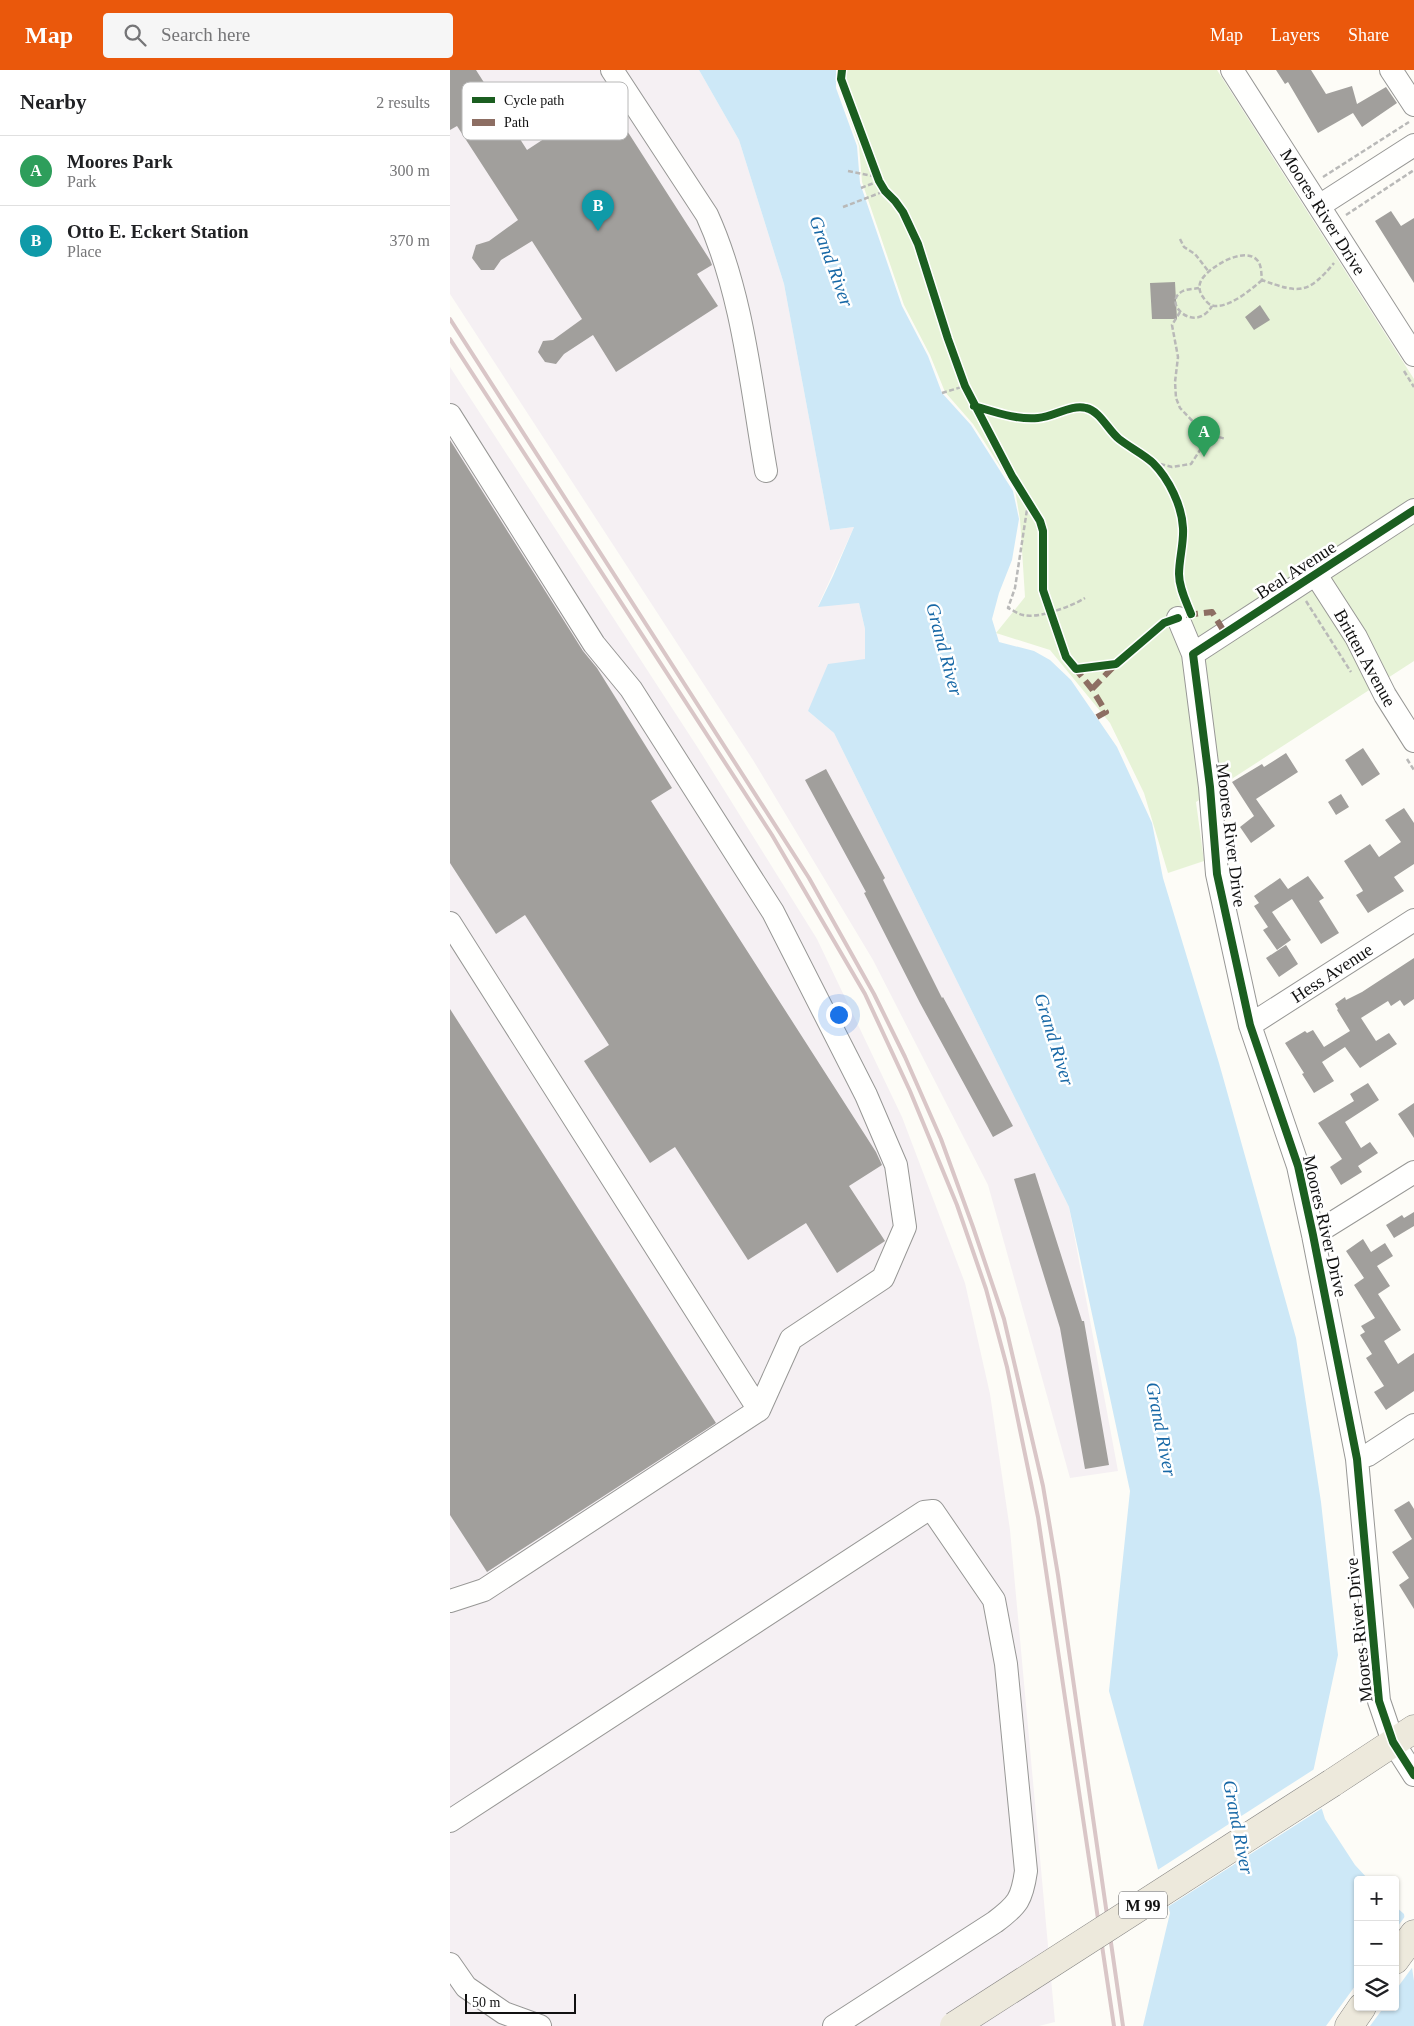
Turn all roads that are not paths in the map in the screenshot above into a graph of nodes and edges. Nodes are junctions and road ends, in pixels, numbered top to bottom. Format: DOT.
graph roads {
  1 [pos="612,70"];
  2 [pos="1232,70"];
  3 [pos="1391,70"];
  4 [pos="620,82"];
  5 [pos="628,95"];
  6 [pos="1414,105"];
  7 [pos="1414,145"];
  8 [pos="1320,206"];
  9 [pos="1414,355"];
  10 [pos="450,415"];
  11 [pos="766,471"];
  12 [pos="1414,510"];
  13 [pos="1316,575"];
  14 [pos="1178,618"];
  15 [pos="1193,654"];
  16 [pos="1414,741"];
  17 [pos="1414,920"];
  18 [pos="450,923"];
  19 [pos="1250,1026"];
  20 [pos="1414,1172"];
  21 [pos="1314,1235"];
  22 [pos="759,1410"];
  23 [pos="1414,1425"];
  24 [pos="1357,1459"];
  25 [pos="450,1601"];
  26 [pos="1404,1736"];
  27 [pos="1414,1775"];
  28 [pos="450,1821"];
  29 [pos="1414,1934"];
  30 [pos="1399,1955"];
  31 [pos="450,1964"];
  32 [pos="1359,2011"];
  33 [pos="540,2026"];
  34 [pos="834,2026"];
  35 [pos="954,2026"];
  36 [pos="1349,2026"];
  1 -- 4 [label="street"];
  2 -- 8 [label="street, Moores River Drive"];
  3 -- 6 [label="street"];
  5 -- 11 [label="street"];
  7 -- 8 [label="street"];
  8 -- 9 [label="street, Moores River Drive"];
  10 -- 22 [label="street"];
  12 -- 13 [label="street, Beal Avenue"];
  13 -- 15 [label="street, Beal Avenue"];
  13 -- 16 [label="street, Britten Avenue"];
  14 -- 15 [label="street, Moores River Drive"];
  15 -- 19 [label="street, Moores River Drive"];
  17 -- 19 [label="street, Hess Avenue"];
  18 -- 22 [label="street"];
  19 -- 21 [label="street, Moores River Drive"];
  20 -- 21 [label="street"];
  21 -- 24 [label="street, Moores River Drive"];
  22 -- 25 [label="street"];
  23 -- 24 [label="street"];
  24 -- 26 [label="street, Moores River Drive"];
  26 -- 27 [label="street, Moores River Drive"];
  26 -- 35 [label="main road, M 99, bridge"];
  28 -- 34 [label="street"];
  29 -- 30 [label="main road"];
  31 -- 33 [label="street"];
  32 -- 36 [label="main road"];
}
